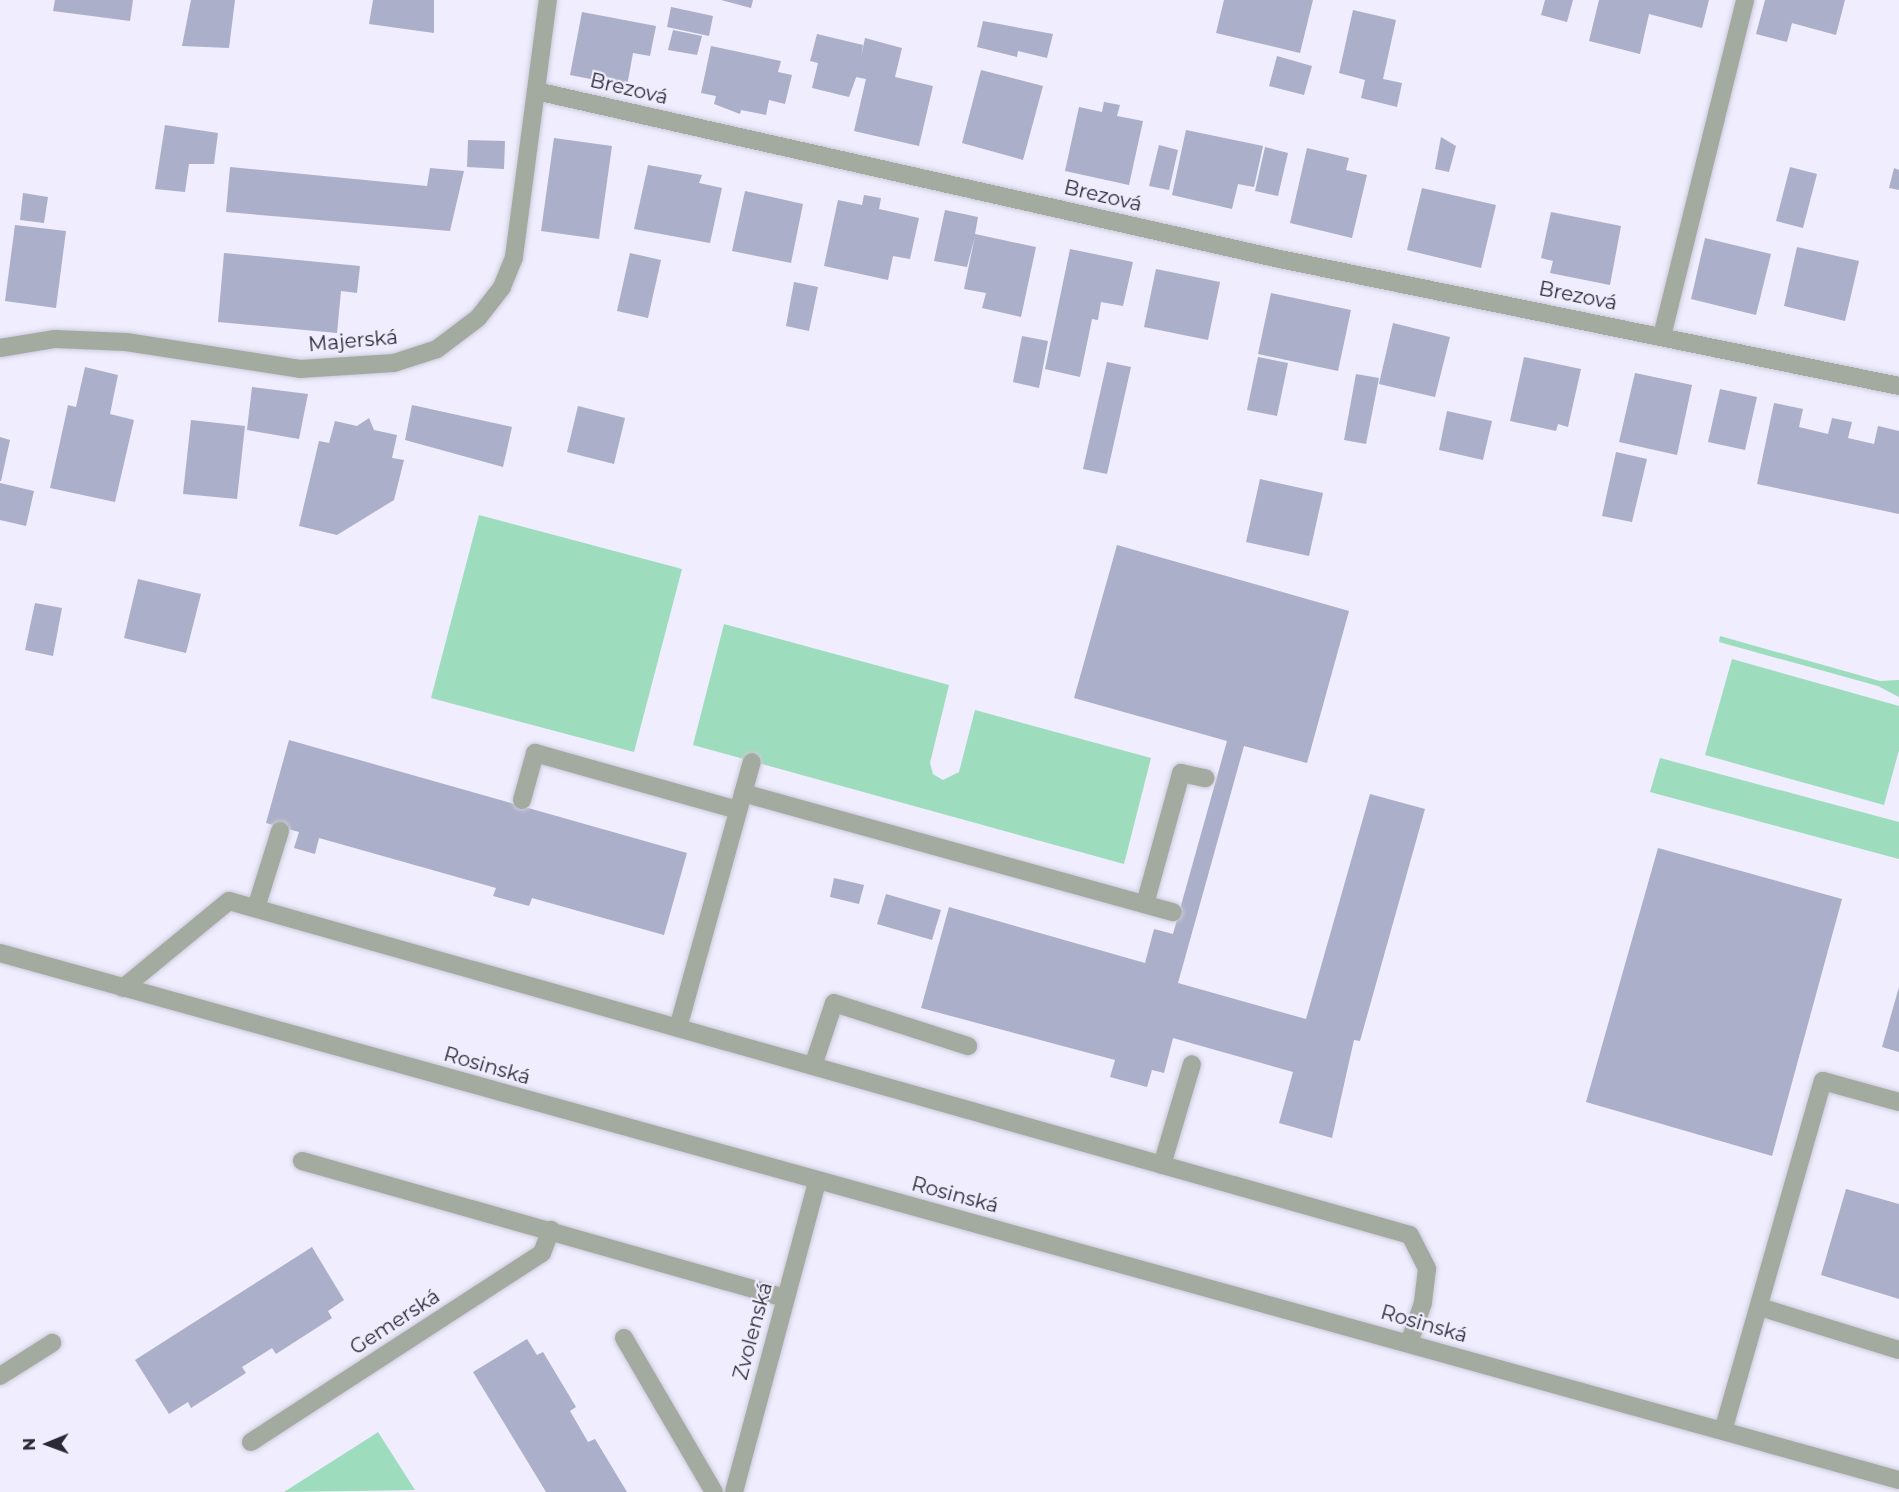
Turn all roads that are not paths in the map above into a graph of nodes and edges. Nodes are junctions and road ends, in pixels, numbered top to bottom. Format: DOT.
graph roads {
  1 [pos="548,0"];
  2 [pos="1745,0"];
  3 [pos="536,91"];
  4 [pos="1662,336"];
  5 [pos="0,348"];
  6 [pos="1899,386"];
  7 [pos="752,762"];
  8 [pos="1205,778"];
  9 [pos="522,800"];
  10 [pos="741,801"];
  11 [pos="280,831"];
  12 [pos="1145,904"];
  13 [pos="256,908"];
  14 [pos="1173,912"];
  15 [pos="0,953"];
  16 [pos="123,988"];
  17 [pos="678,1028"];
  18 [pos="968,1046"];
  19 [pos="1192,1064"];
  20 [pos="813,1066"];
  21 [pos="1899,1102"];
  22 [pos="302,1161"];
  23 [pos="1162,1165"];
  24 [pos="817,1182"];
  25 [pos="551,1230"];
  26 [pos="785,1298"];
  27 [pos="1760,1307"];
  28 [pos="624,1338"];
  29 [pos="52,1343"];
  30 [pos="1409,1343"];
  31 [pos="1899,1350"];
  32 [pos="0,1376"];
  33 [pos="1723,1431"];
  34 [pos="251,1442"];
  35 [pos="1899,1480"];
  36 [pos="714,1492"];
  37 [pos="734,1492"];
  1 -- 3 [label="street, Majerská"];
  2 -- 4 [label="street"];
  3 -- 4 [label="street, Brezová"];
  3 -- 5 [label="street, Majerská"];
  4 -- 6 [label="street, Brezová"];
  7 -- 10 [label="street"];
  8 -- 12 [label="street"];
  9 -- 10 [label="street"];
  10 -- 12 [label="street"];
  10 -- 17 [label="street"];
  11 -- 13 [label="street"];
  12 -- 14 [label="street"];
  13 -- 16 [label="street"];
  13 -- 17 [label="street"];
  15 -- 16 [label="street, Rosinská"];
  16 -- 24 [label="street, Rosinská"];
  17 -- 20 [label="street"];
  18 -- 20 [label="street"];
  19 -- 23 [label="street"];
  20 -- 23 [label="street"];
  21 -- 27 [label="street"];
  22 -- 25 [label="street"];
  23 -- 30 [label="street"];
  24 -- 26 [label="street, Zvolenská"];
  24 -- 30 [label="street, Rosinská"];
  25 -- 26 [label="street"];
  25 -- 34 [label="street, Gemerská"];
  26 -- 37 [label="street, Zvolenská"];
  27 -- 31 [label="street"];
  27 -- 33 [label="street"];
  28 -- 36 [label="street"];
  29 -- 32 [label="street"];
  30 -- 33 [label="street, Rosinská"];
  33 -- 35 [label="street, Rosinská"];
}
